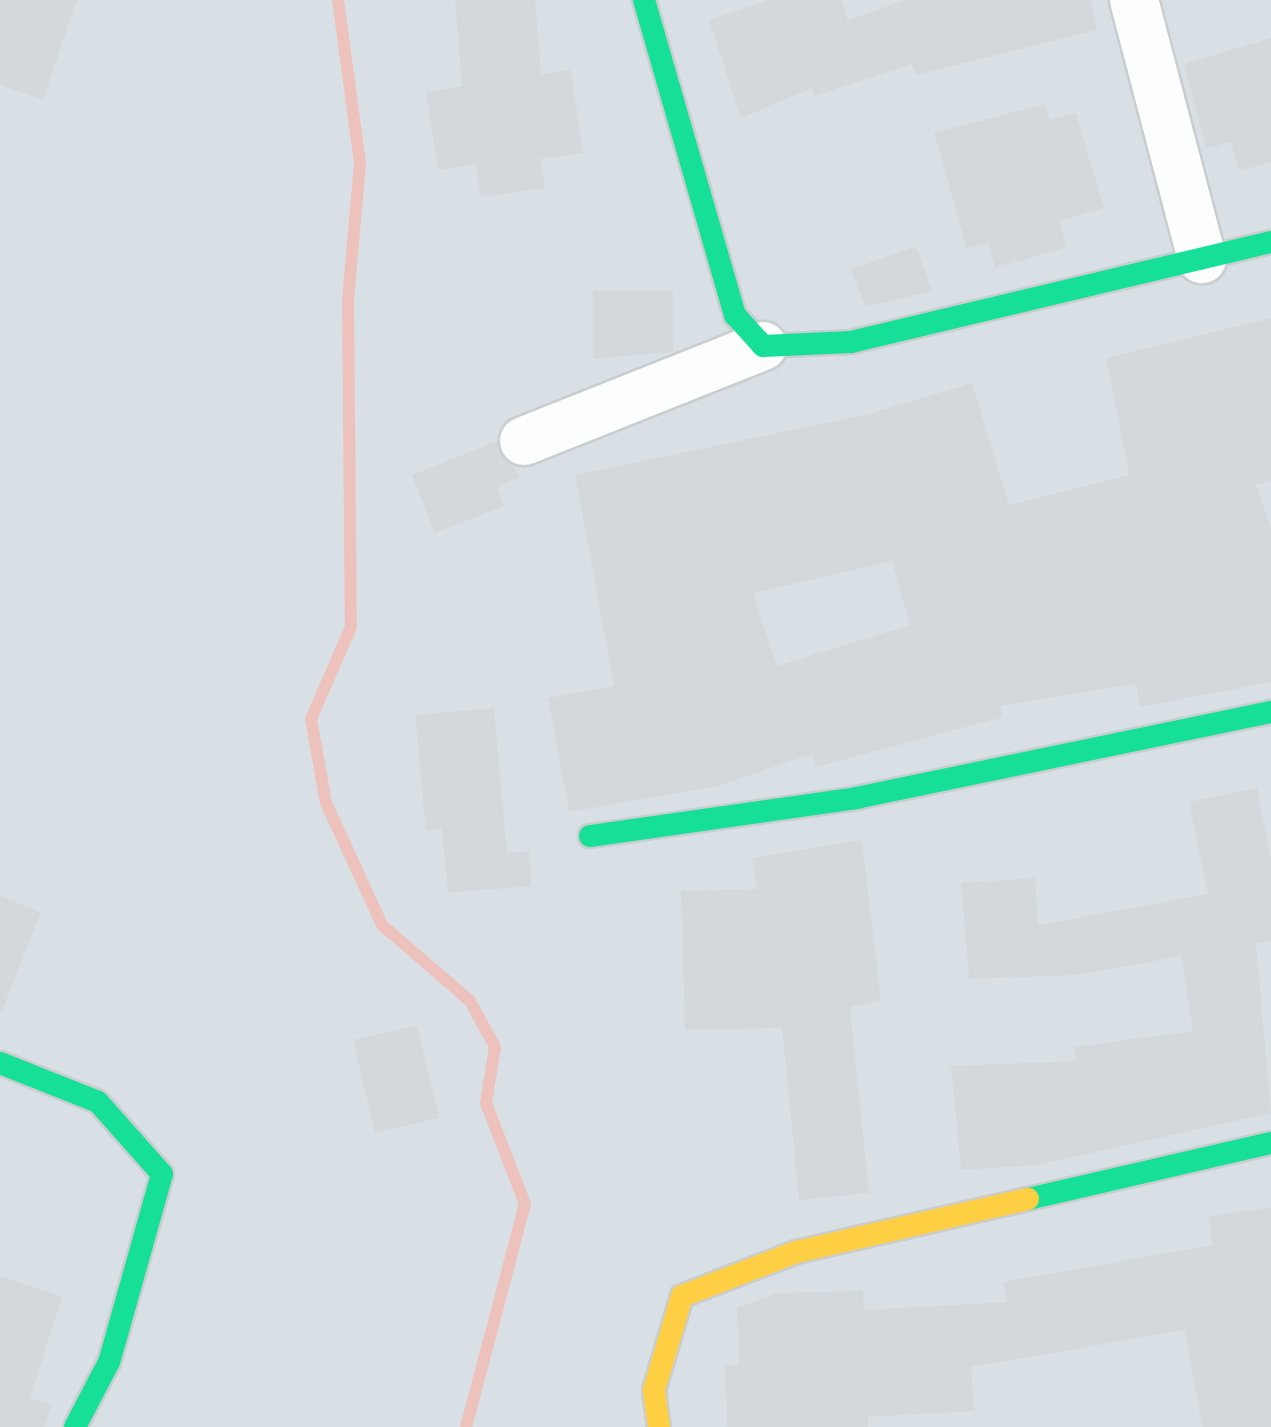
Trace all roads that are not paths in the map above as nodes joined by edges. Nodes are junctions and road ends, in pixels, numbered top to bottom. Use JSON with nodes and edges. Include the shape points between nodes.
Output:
{"nodes":[{"id":1,"x":644,"y":0,"type":"edge"},
{"id":2,"x":1134,"y":0,"type":"edge"},
{"id":3,"x":1271,"y":242,"type":"edge"},
{"id":4,"x":1202,"y":259,"type":"junction"},
{"id":5,"x":762,"y":346,"type":"junction"},
{"id":6,"x":524,"y":440,"type":"dead end"},
{"id":7,"x":1271,"y":712,"type":"edge"},
{"id":8,"x":590,"y":836,"type":"dead end"},
{"id":9,"x":0,"y":1064,"type":"edge"},
{"id":10,"x":1271,"y":1142,"type":"edge"},
{"id":11,"x":75,"y":1427,"type":"edge"},
{"id":12,"x":659,"y":1427,"type":"edge"}],
"edges":[{"from":1,"to":5,"type":"street","via":[[735,315]]},
{"from":2,"to":4,"type":"street"},
{"from":3,"to":4,"type":"street"},
{"from":4,"to":5,"type":"street","via":[[851,342]]},
{"from":5,"to":6,"type":"street"},
{"from":7,"to":8,"type":"street","via":[[856,798]]},
{"from":9,"to":11,"type":"street","via":[[98,1102],[162,1174],[109,1362]]},
{"from":10,"to":12,"type":"street","via":[[796,1252],[682,1296],[654,1390]]}]}
